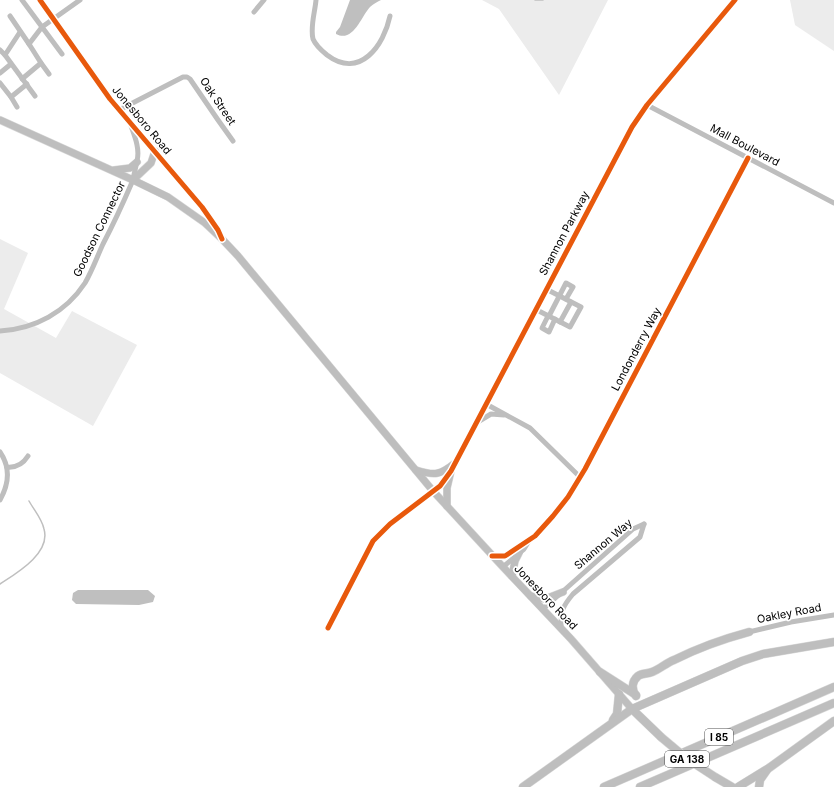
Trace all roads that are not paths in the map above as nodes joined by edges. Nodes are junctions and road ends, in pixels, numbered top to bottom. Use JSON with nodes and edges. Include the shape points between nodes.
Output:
{"nodes":[{"id":1,"x":22,"y":0,"type":"edge"},
{"id":2,"x":40,"y":0,"type":"edge"},
{"id":3,"x":80,"y":0,"type":"edge"},
{"id":4,"x":264,"y":0,"type":"edge"},
{"id":5,"x":316,"y":0,"type":"edge"},
{"id":6,"x":736,"y":0,"type":"edge"},
{"id":7,"x":254,"y":12,"type":"dead end"},
{"id":8,"x":10,"y":16,"type":"dead end"},
{"id":9,"x":390,"y":16,"type":"dead end"},
{"id":10,"x":53,"y":19,"type":"junction"},
{"id":11,"x":42,"y":27,"type":"junction"},
{"id":12,"x":20,"y":32,"type":"junction"},
{"id":13,"x":29,"y":44,"type":"junction"},
{"id":14,"x":0,"y":50,"type":"edge"},
{"id":15,"x":62,"y":54,"type":"dead end"},
{"id":16,"x":5,"y":56,"type":"junction"},
{"id":17,"x":41,"y":63,"type":"junction"},
{"id":18,"x":11,"y":64,"type":"junction"},
{"id":19,"x":0,"y":73,"type":"edge"},
{"id":20,"x":49,"y":74,"type":"dead end"},
{"id":21,"x":22,"y":79,"type":"junction"},
{"id":22,"x":0,"y":83,"type":"edge"},
{"id":23,"x":27,"y":84,"type":"junction"},
{"id":24,"x":35,"y":96,"type":"dead end"},
{"id":25,"x":11,"y":97,"type":"junction"},
{"id":26,"x":647,"y":105,"type":"junction"},
{"id":27,"x":17,"y":107,"type":"dead end"},
{"id":28,"x":119,"y":110,"type":"junction"},
{"id":29,"x":0,"y":120,"type":"edge"},
{"id":30,"x":129,"y":122,"type":"junction"},
{"id":31,"x":233,"y":141,"type":"dead end"},
{"id":32,"x":155,"y":151,"type":"junction"},
{"id":33,"x":748,"y":158,"type":"junction"},
{"id":34,"x":137,"y":162,"type":"junction"},
{"id":35,"x":112,"y":170,"type":"junction"},
{"id":36,"x":134,"y":180,"type":"junction"},
{"id":37,"x":834,"y":203,"type":"edge"},
{"id":38,"x":222,"y":239,"type":"junction"},
{"id":39,"x":546,"y":289,"type":"junction"},
{"id":40,"x":559,"y":296,"type":"junction"},
{"id":41,"x":568,"y":301,"type":"junction"},
{"id":42,"x":535,"y":309,"type":"junction"},
{"id":43,"x":548,"y":316,"type":"junction"},
{"id":44,"x":558,"y":321,"type":"junction"},
{"id":45,"x":0,"y":331,"type":"edge"},
{"id":46,"x":486,"y":404,"type":"junction"},
{"id":47,"x":512,"y":418,"type":"junction"},
{"id":48,"x":476,"y":423,"type":"junction"},
{"id":49,"x":0,"y":452,"type":"edge"},
{"id":50,"x":28,"y":456,"type":"dead end"},
{"id":51,"x":455,"y":463,"type":"junction"},
{"id":52,"x":7,"y":467,"type":"junction"},
{"id":53,"x":416,"y":470,"type":"junction"},
{"id":54,"x":451,"y":471,"type":"junction"},
{"id":55,"x":580,"y":477,"type":"junction"},
{"id":56,"x":433,"y":491,"type":"junction"},
{"id":57,"x":0,"y":500,"type":"edge"},
{"id":58,"x":446,"y":506,"type":"junction"},
{"id":59,"x":529,"y":540,"type":"junction"},
{"id":60,"x":519,"y":553,"type":"junction"},
{"id":61,"x":492,"y":556,"type":"junction"},
{"id":62,"x":503,"y":567,"type":"junction"},
{"id":63,"x":512,"y":576,"type":"junction"},
{"id":64,"x":563,"y":592,"type":"junction"},
{"id":65,"x":530,"y":596,"type":"junction"},
{"id":66,"x":543,"y":609,"type":"junction"},
{"id":67,"x":834,"y":615,"type":"edge"},
{"id":68,"x":561,"y":627,"type":"junction"},
{"id":69,"x":328,"y":628,"type":"dead end"},
{"id":70,"x":749,"y":632,"type":"joint"},
{"id":71,"x":834,"y":642,"type":"edge"},
{"id":72,"x":600,"y":672,"type":"junction"},
{"id":73,"x":834,"y":688,"type":"edge"},
{"id":74,"x":619,"y":694,"type":"junction"},
{"id":75,"x":636,"y":696,"type":"junction"},
{"id":76,"x":652,"y":700,"type":"junction"},
{"id":77,"x":834,"y":704,"type":"edge"},
{"id":78,"x":632,"y":709,"type":"junction"},
{"id":79,"x":834,"y":721,"type":"edge"},
{"id":80,"x":612,"y":723,"type":"junction"},
{"id":81,"x":768,"y":768,"type":"junction"},
{"id":82,"x":728,"y":786,"type":"edge"},
{"id":83,"x":523,"y":787,"type":"edge"},
{"id":84,"x":604,"y":787,"type":"edge"},
{"id":85,"x":640,"y":787,"type":"edge"},
{"id":86,"x":738,"y":787,"type":"edge"},
{"id":87,"x":759,"y":787,"type":"edge"}],
"edges":[{"from":1,"to":11,"type":"street"},
{"from":2,"to":10,"type":"street","name":"Jonesboro Road"},
{"from":3,"to":10,"type":"street"},
{"from":4,"to":7,"type":"street"},
{"from":5,"to":9,"type":"street","via":[[312,28],[314,40],[331,58],[341,62],[351,64],[369,57],[376,50],[388,28]]},
{"from":6,"to":26,"type":"street","name":"Shannon Parkway"},
{"from":8,"to":12,"type":"street"},
{"from":10,"to":11,"type":"street"},
{"from":10,"to":28,"type":"street","name":"Jonesboro Road"},
{"from":11,"to":13,"type":"street"},
{"from":11,"to":15,"type":"street"},
{"from":12,"to":13,"type":"street"},
{"from":12,"to":16,"type":"street"},
{"from":13,"to":17,"type":"street"},
{"from":14,"to":16,"type":"street"},
{"from":16,"to":18,"type":"street"},
{"from":17,"to":20,"type":"street"},
{"from":17,"to":21,"type":"street"},
{"from":18,"to":19,"type":"street"},
{"from":18,"to":21,"type":"street"},
{"from":21,"to":23,"type":"street"},
{"from":22,"to":25,"type":"street"},
{"from":23,"to":24,"type":"street"},
{"from":23,"to":25,"type":"street"},
{"from":25,"to":27,"type":"street"},
{"from":26,"to":33,"type":"street","name":"Mall Boulevard"},
{"from":26,"to":39,"type":"street","name":"Shannon Parkway","via":[[632,127]]},
{"from":28,"to":30,"type":"street","name":"Jonesboro Road"},
{"from":28,"to":31,"type":"street","name":"Oak Street","via":[[187,77]]},
{"from":29,"to":35,"type":"main road","number":"GA 138"},
{"from":30,"to":32,"type":"street","name":"Jonesboro Road"},
{"from":30,"to":34,"type":"street","name":"Jonesboro Road","via":[[136,138]]},
{"from":32,"to":36,"type":"main road","via":[[151,163]]},
{"from":32,"to":38,"type":"street","name":"Jonesboro Road","via":[[202,207]]},
{"from":33,"to":37,"type":"street","name":"Mall Boulevard"},
{"from":33,"to":55,"type":"street","name":"Londonderry Way"},
{"from":34,"to":35,"type":"main road","via":[[130,168]]},
{"from":34,"to":36,"type":"street","name":"Jonesboro Road"},
{"from":35,"to":36,"type":"main road","number":"GA 138"},
{"from":36,"to":38,"type":"main road","name":"Jonesboro Road","number":"GA 138","via":[[178,204]]},
{"from":36,"to":45,"type":"street","name":"Goodson Connector","via":[[85,282],[74,297],[60,310],[37,323]]},
{"from":38,"to":53,"type":"main road","name":"Jonesboro Road","number":"GA 138"},
{"from":39,"to":40,"type":"street"},
{"from":39,"to":42,"type":"street","name":"Shannon Parkway"},
{"from":40,"to":41,"type":"street"},
{"from":40,"to":41,"type":"street","via":[[566,283],[573,287]]},
{"from":40,"to":43,"type":"street"},
{"from":41,"to":44,"type":"street"},
{"from":41,"to":44,"type":"street","via":[[581,307],[570,327]]},
{"from":42,"to":43,"type":"street"},
{"from":42,"to":46,"type":"street","name":"Shannon Parkway"},
{"from":43,"to":44,"type":"street"},
{"from":43,"to":44,"type":"street","via":[[542,328],[549,332]]},
{"from":46,"to":47,"type":"street"},
{"from":46,"to":48,"type":"street","name":"Shannon Parkway"},
{"from":47,"to":48,"type":"street","via":[[502,414],[491,414]]},
{"from":47,"to":55,"type":"street","via":[[530,428]]},
{"from":48,"to":51,"type":"street","name":"Shannon Parkway"},
{"from":49,"to":52,"type":"street"},
{"from":50,"to":52,"type":"street","via":[[19,465]]},
{"from":51,"to":53,"type":"main road","via":[[439,474]]},
{"from":51,"to":54,"type":"street","name":"Shannon Parkway"},
{"from":52,"to":57,"type":"street","via":[[7,484]]},
{"from":53,"to":56,"type":"main road","name":"Jonesboro Road","number":"GA 138"},
{"from":54,"to":56,"type":"street","name":"Shannon Parkway"},
{"from":54,"to":58,"type":"main road"},
{"from":55,"to":59,"type":"street","name":"Londonderry Way","via":[[554,516]]},
{"from":56,"to":58,"type":"main road","name":"Jonesboro Road","number":"GA 138"},
{"from":56,"to":69,"type":"street","name":"Shannon Parkway","via":[[390,524],[373,542]]},
{"from":58,"to":61,"type":"main road","name":"Jonesboro Road","number":"GA 138"},
{"from":59,"to":60,"type":"street","name":"Londonderry Way"},
{"from":59,"to":61,"type":"street","name":"Londonderry Way","via":[[505,556]]},
{"from":60,"to":62,"type":"street","name":"Londonderry Way"},
{"from":60,"to":63,"type":"main road"},
{"from":61,"to":62,"type":"main road","name":"Jonesboro Road","number":"GA 138"},
{"from":62,"to":63,"type":"main road","name":"Jonesboro Road","number":"GA 138"},
{"from":63,"to":65,"type":"main road","name":"Jonesboro Road","number":"GA 138"},
{"from":64,"to":65,"type":"main road","via":[[544,599]]},
{"from":64,"to":66,"type":"street","name":"Shannon Way"},
{"from":64,"to":68,"type":"street","name":"Shannon Way","via":[[633,529],[644,524],[640,536],[573,594],[561,613]]},
{"from":65,"to":66,"type":"main road","name":"Jonesboro Road","number":"GA 138"},
{"from":66,"to":68,"type":"main road","name":"Jonesboro Road","number":"GA 138"},
{"from":67,"to":70,"type":"street","name":"Oakley Road"},
{"from":68,"to":72,"type":"main road","name":"Jonesboro Road","number":"GA 138"},
{"from":70,"to":75,"type":"highway","via":[[719,640],[652,672],[640,675],[634,680]]},
{"from":71,"to":76,"type":"highway","via":[[763,654]]},
{"from":72,"to":74,"type":"main road","name":"Jonesboro Road","number":"GA 138"},
{"from":72,"to":75,"type":"highway"},
{"from":73,"to":84,"type":"highway","number":"I 85"},
{"from":74,"to":78,"type":"main road","name":"Jonesboro Road","number":"GA 138"},
{"from":74,"to":80,"type":"highway","via":[[617,714]]},
{"from":75,"to":76,"type":"highway"},
{"from":76,"to":78,"type":"highway"},
{"from":77,"to":85,"type":"highway","number":"I 85"},
{"from":78,"to":80,"type":"highway"},
{"from":78,"to":82,"type":"highway","name":"Jonesboro Road","number":"GA 138","bridge":true,"via":[[686,758]]},
{"from":79,"to":81,"type":"highway"},
{"from":80,"to":83,"type":"highway"},
{"from":81,"to":86,"type":"highway"},
{"from":81,"to":87,"type":"highway"}]}
